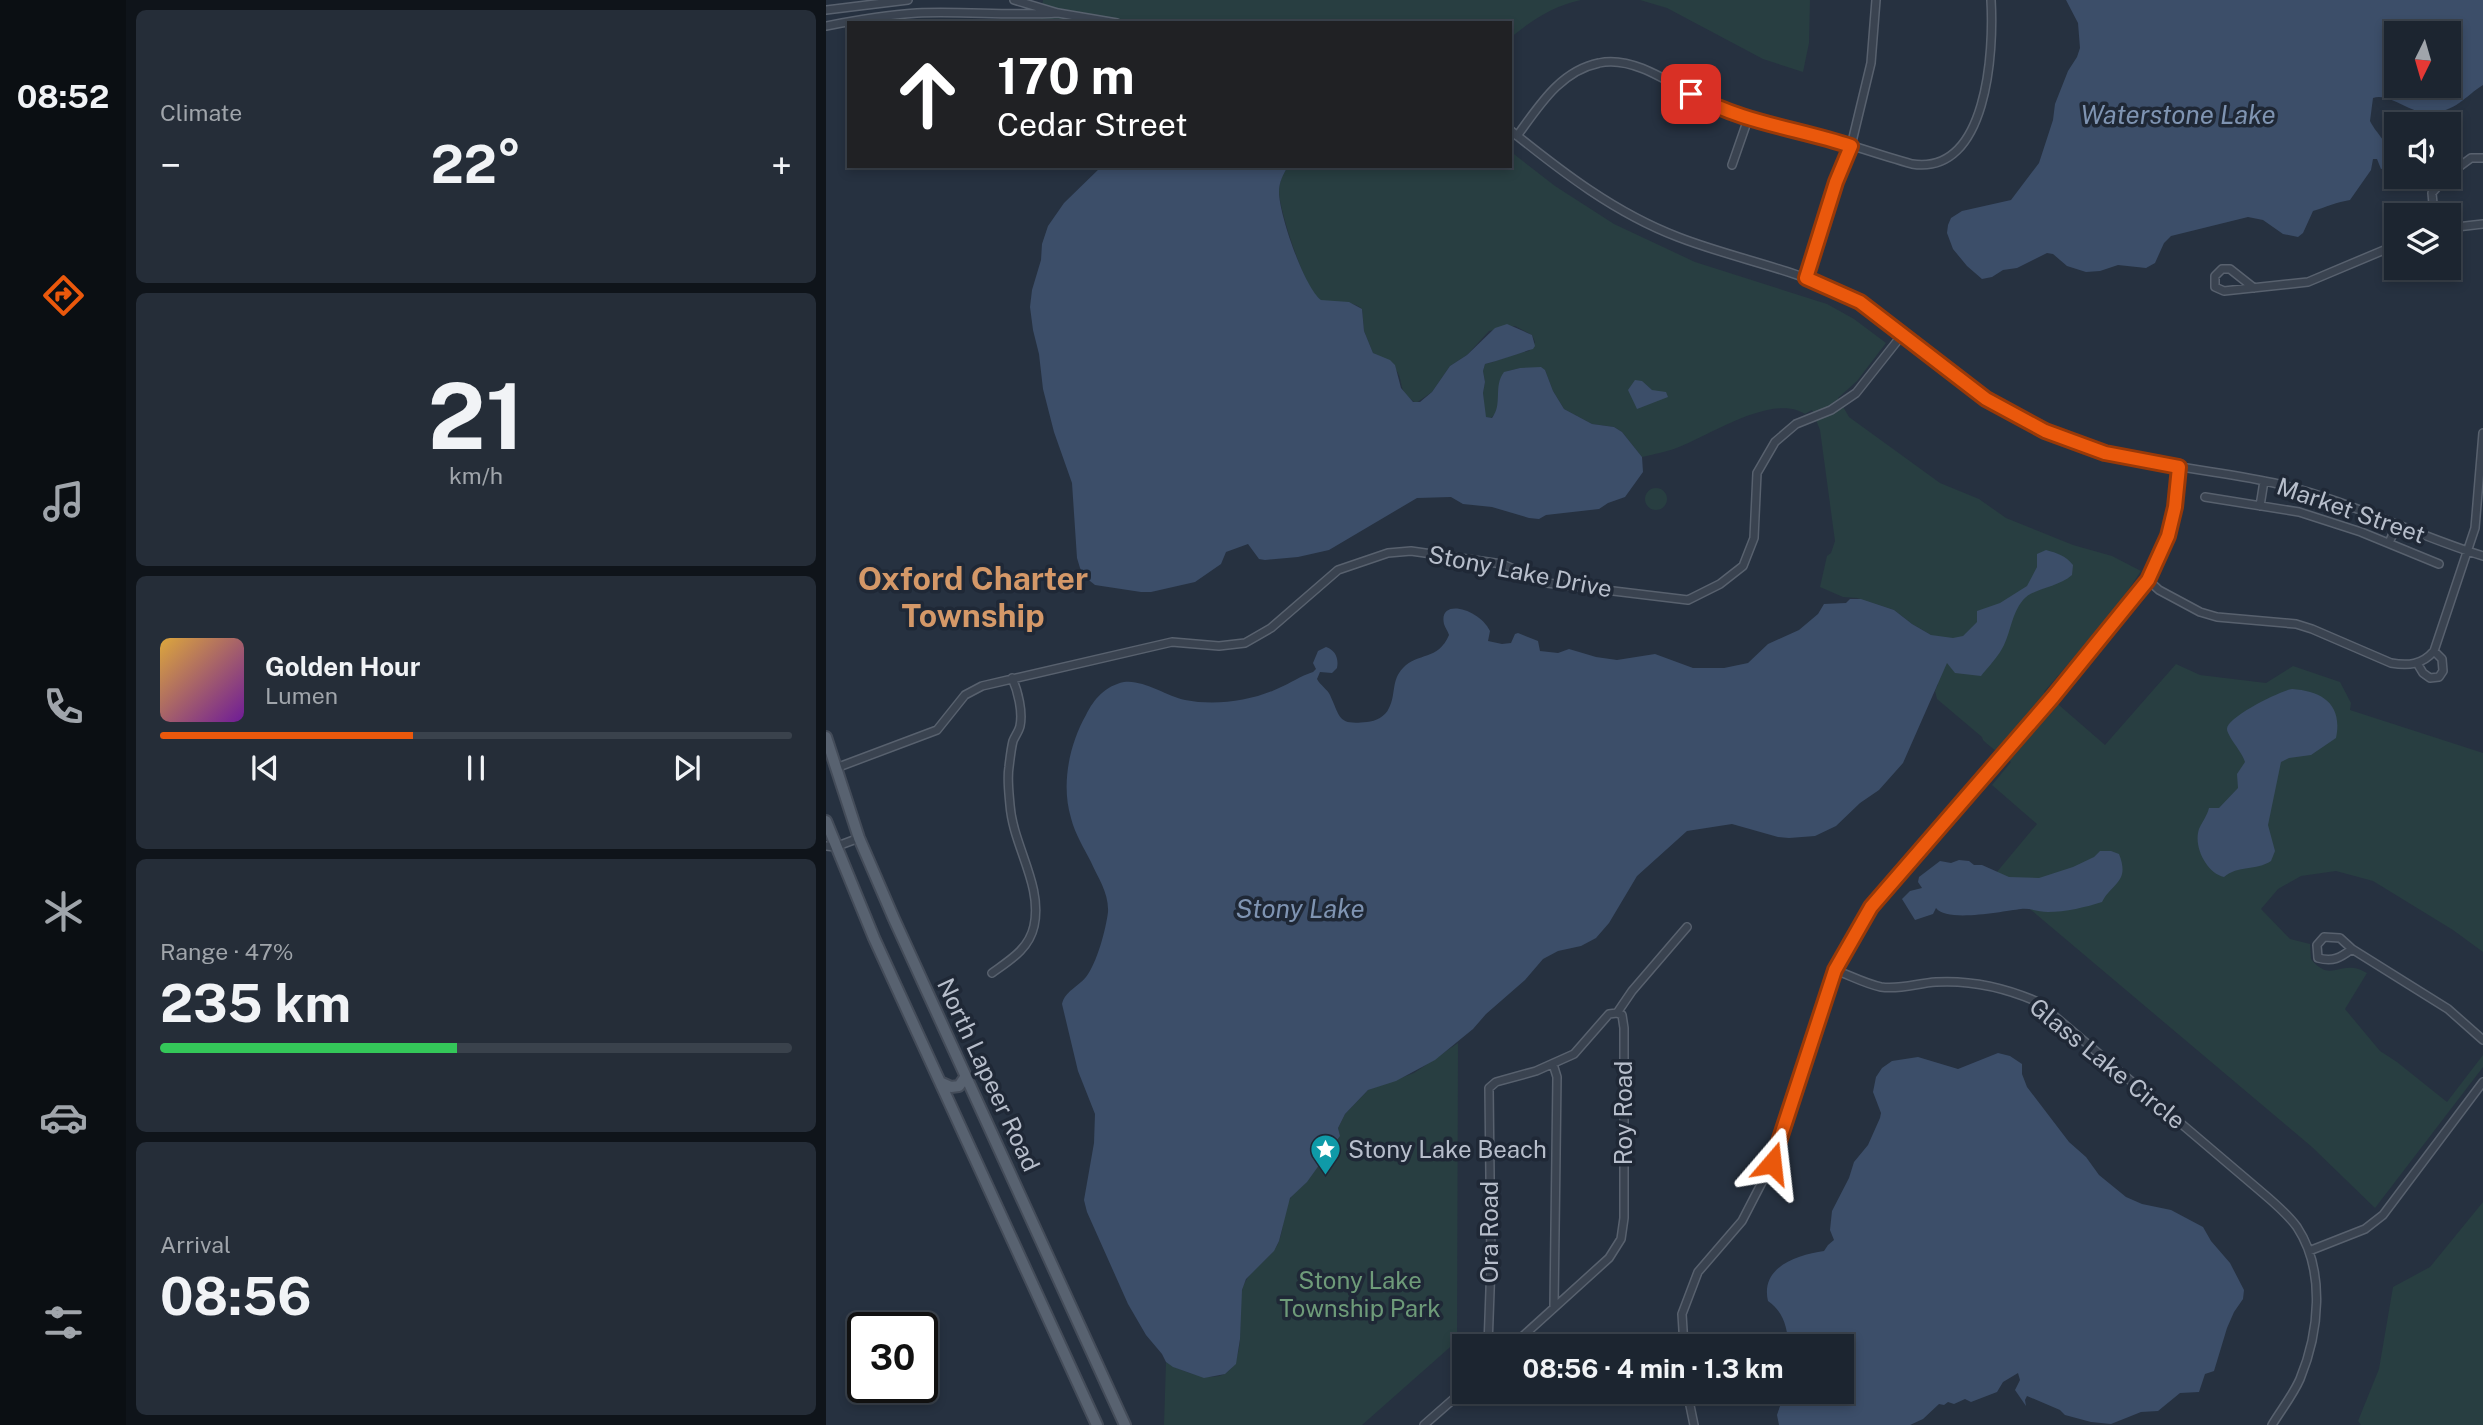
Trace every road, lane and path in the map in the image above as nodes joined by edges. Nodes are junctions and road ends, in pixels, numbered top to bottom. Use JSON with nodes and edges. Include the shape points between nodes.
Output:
{"nodes":[{"id":1,"x":908,"y":0,"type":"edge"},
{"id":2,"x":1014,"y":0,"type":"edge"},
{"id":3,"x":1876,"y":0,"type":"edge"},
{"id":4,"x":1991,"y":0,"type":"edge"},
{"id":5,"x":826,"y":10,"type":"edge"},
{"id":6,"x":1058,"y":13,"type":"junction"},
{"id":7,"x":852,"y":21,"type":"edge"},
{"id":8,"x":1105,"y":21,"type":"edge"},
{"id":9,"x":847,"y":22,"type":"edge"},
{"id":10,"x":826,"y":26,"type":"edge"},
{"id":11,"x":1748,"y":119,"type":"junction"},
{"id":12,"x":1512,"y":132,"type":"edge"},
{"id":13,"x":1517,"y":136,"type":"junction"},
{"id":14,"x":1851,"y":146,"type":"junction"},
{"id":15,"x":2483,"y":158,"type":"edge"},
{"id":16,"x":1732,"y":165,"type":"dead end"},
{"id":17,"x":2461,"y":166,"type":"edge"},
{"id":18,"x":2483,"y":223,"type":"edge"},
{"id":19,"x":2461,"y":226,"type":"edge"},
{"id":20,"x":2384,"y":251,"type":"edge"},
{"id":21,"x":1806,"y":278,"type":"junction"},
{"id":22,"x":2254,"y":288,"type":"junction"},
{"id":23,"x":1902,"y":335,"type":"junction"},
{"id":24,"x":2483,"y":433,"type":"edge"},
{"id":25,"x":2179,"y":467,"type":"junction"},
{"id":26,"x":2264,"y":481,"type":"junction"},
{"id":27,"x":2204,"y":497,"type":"dead end"},
{"id":28,"x":2260,"y":506,"type":"junction"},
{"id":29,"x":2397,"y":524,"type":"junction"},
{"id":30,"x":2389,"y":543,"type":"junction"},
{"id":31,"x":2466,"y":551,"type":"junction"},
{"id":32,"x":2483,"y":556,"type":"edge"},
{"id":33,"x":2439,"y":564,"type":"dead end"},
{"id":34,"x":2148,"y":580,"type":"junction"},
{"id":35,"x":2434,"y":651,"type":"junction"},
{"id":36,"x":2417,"y":663,"type":"junction"},
{"id":37,"x":1012,"y":678,"type":"junction"},
{"id":38,"x":826,"y":737,"type":"edge"},
{"id":39,"x":836,"y":768,"type":"junction"},
{"id":40,"x":826,"y":821,"type":"edge"},
{"id":41,"x":859,"y":838,"type":"junction"},
{"id":42,"x":831,"y":846,"type":"edge"},
{"id":43,"x":1687,"y":928,"type":"dead end"},
{"id":44,"x":2352,"y":949,"type":"junction"},
{"id":45,"x":1835,"y":970,"type":"junction"},
{"id":46,"x":992,"y":973,"type":"dead end"},
{"id":47,"x":1617,"y":1013,"type":"junction"},
{"id":48,"x":2483,"y":1040,"type":"edge"},
{"id":49,"x":1553,"y":1064,"type":"junction"},
{"id":50,"x":966,"y":1076,"type":"junction"},
{"id":51,"x":2483,"y":1082,"type":"edge"},
{"id":52,"x":942,"y":1083,"type":"junction"},
{"id":53,"x":2309,"y":1251,"type":"junction"},
{"id":54,"x":1554,"y":1307,"type":"junction"},
{"id":55,"x":1488,"y":1334,"type":"edge"},
{"id":56,"x":1525,"y":1334,"type":"edge"},
{"id":57,"x":1683,"y":1334,"type":"edge"},
{"id":58,"x":1452,"y":1400,"type":"edge"},
{"id":59,"x":1689,"y":1404,"type":"edge"},
{"id":60,"x":1097,"y":1425,"type":"edge"},
{"id":61,"x":1125,"y":1425,"type":"edge"},
{"id":62,"x":1424,"y":1425,"type":"edge"},
{"id":63,"x":1694,"y":1425,"type":"edge"},
{"id":64,"x":2272,"y":1425,"type":"edge"}],
"edges":[{"from":1,"to":5,"type":"street"},
{"from":2,"to":6,"type":"street"},
{"from":3,"to":14,"type":"street","via":[[1871,63]]},
{"from":4,"to":14,"type":"street","via":[[1992,51],[1986,85],[1972,129],[1956,149],[1940,162],[1918,165]]},
{"from":6,"to":7,"type":"street","via":[[918,13]]},
{"from":6,"to":8,"type":"street"},
{"from":9,"to":10,"type":"street"},
{"from":11,"to":13,"type":"street","via":[[1644,69],[1602,62],[1567,76]]},
{"from":11,"to":14,"type":"street"},
{"from":11,"to":16,"type":"street"},
{"from":12,"to":13,"type":"street","name":"Market Street"},
{"from":13,"to":21,"type":"street","name":"Market Street","via":[[1586,189],[1638,218],[1688,241]]},
{"from":14,"to":21,"type":"street"},
{"from":15,"to":17,"type":"street","via":[[2471,158]]},
{"from":18,"to":19,"type":"street"},
{"from":20,"to":22,"type":"street","via":[[2308,282]]},
{"from":21,"to":23,"type":"street","name":"Market Street","via":[[1860,302]]},
{"from":22,"to":22,"type":"street","via":[[2220,291],[2215,276],[2230,268]]},
{"from":23,"to":25,"type":"street","name":"Market Street","via":[[1986,399],[2045,431],[2105,453]]},
{"from":23,"to":37,"type":"street","name":"Stony Lake Drive","via":[[1856,393],[1796,425],[1775,442],[1757,473],[1754,538],[1743,566],[1688,600],[1547,583],[1502,564],[1411,551],[1388,553],[1338,570],[1271,628],[1245,643],[1171,642]]},
{"from":24,"to":31,"type":"street","via":[[2475,528]]},
{"from":25,"to":26,"type":"street","name":"Market Street"},
{"from":25,"to":34,"type":"street","via":[[2168,536]]},
{"from":26,"to":28,"type":"street"},
{"from":26,"to":29,"type":"street","name":"Market Street","via":[[2315,493]]},
{"from":27,"to":28,"type":"street"},
{"from":28,"to":30,"type":"street","via":[[2299,512]]},
{"from":29,"to":30,"type":"street"},
{"from":29,"to":31,"type":"street","name":"Market Street"},
{"from":30,"to":33,"type":"street"},
{"from":31,"to":32,"type":"street","name":"Market Street"},
{"from":31,"to":35,"type":"street"},
{"from":34,"to":36,"type":"street","via":[[2181,603],[2217,617],[2296,624],[2391,663]]},
{"from":34,"to":45,"type":"street","via":[[1871,907]]},
{"from":35,"to":36,"type":"street"},
{"from":35,"to":36,"type":"street","via":[[2442,659],[2439,677],[2430,678]]},
{"from":37,"to":39,"type":"street","name":"Stony Lake Drive","via":[[965,695],[937,730]]},
{"from":37,"to":46,"type":"street","via":[[1020,726],[1008,771],[1010,808],[1036,903],[1028,943]]},
{"from":38,"to":39,"type":"main road","name":"North Lapeer Road"},
{"from":39,"to":41,"type":"main road","name":"North Lapeer Road"},
{"from":40,"to":42,"type":"main road","name":"North Lapeer Road"},
{"from":41,"to":42,"type":"street"},
{"from":41,"to":50,"type":"main road","name":"North Lapeer Road"},
{"from":42,"to":52,"type":"main road","name":"North Lapeer Road"},
{"from":43,"to":47,"type":"street","name":"Ora Road"},
{"from":44,"to":44,"type":"street","via":[[2340,938],[2324,937],[2317,945],[2318,958],[2329,961]]},
{"from":44,"to":48,"type":"street","via":[[2448,1010]]},
{"from":45,"to":53,"type":"street","name":"Glass Lake Circle","via":[[1881,987],[1970,982],[2038,1002],[2284,1212]]},
{"from":45,"to":57,"type":"street","via":[[1772,1163],[1742,1222],[1698,1272],[1682,1314]]},
{"from":47,"to":49,"type":"street","name":"Ora Road","via":[[1609,1014],[1574,1054]]},
{"from":47,"to":54,"type":"street","name":"Roy Road","via":[[1622,1015],[1624,1028],[1621,1239],[1609,1258]]},
{"from":49,"to":54,"type":"street","via":[[1557,1077]]},
{"from":49,"to":55,"type":"street","name":"Ora Road","via":[[1489,1088]]},
{"from":50,"to":52,"type":"main road","via":[[959,1086]]},
{"from":50,"to":61,"type":"main road","name":"North Lapeer Road"},
{"from":51,"to":53,"type":"street","via":[[2382,1214],[2365,1229]]},
{"from":52,"to":60,"type":"main road","name":"North Lapeer Road"},
{"from":53,"to":64,"type":"street","name":"Glass Lake Circle","via":[[2317,1312],[2309,1352],[2299,1382]]},
{"from":54,"to":56,"type":"street","name":"Roy Road"},
{"from":58,"to":62,"type":"street"},
{"from":59,"to":63,"type":"street"}]}
